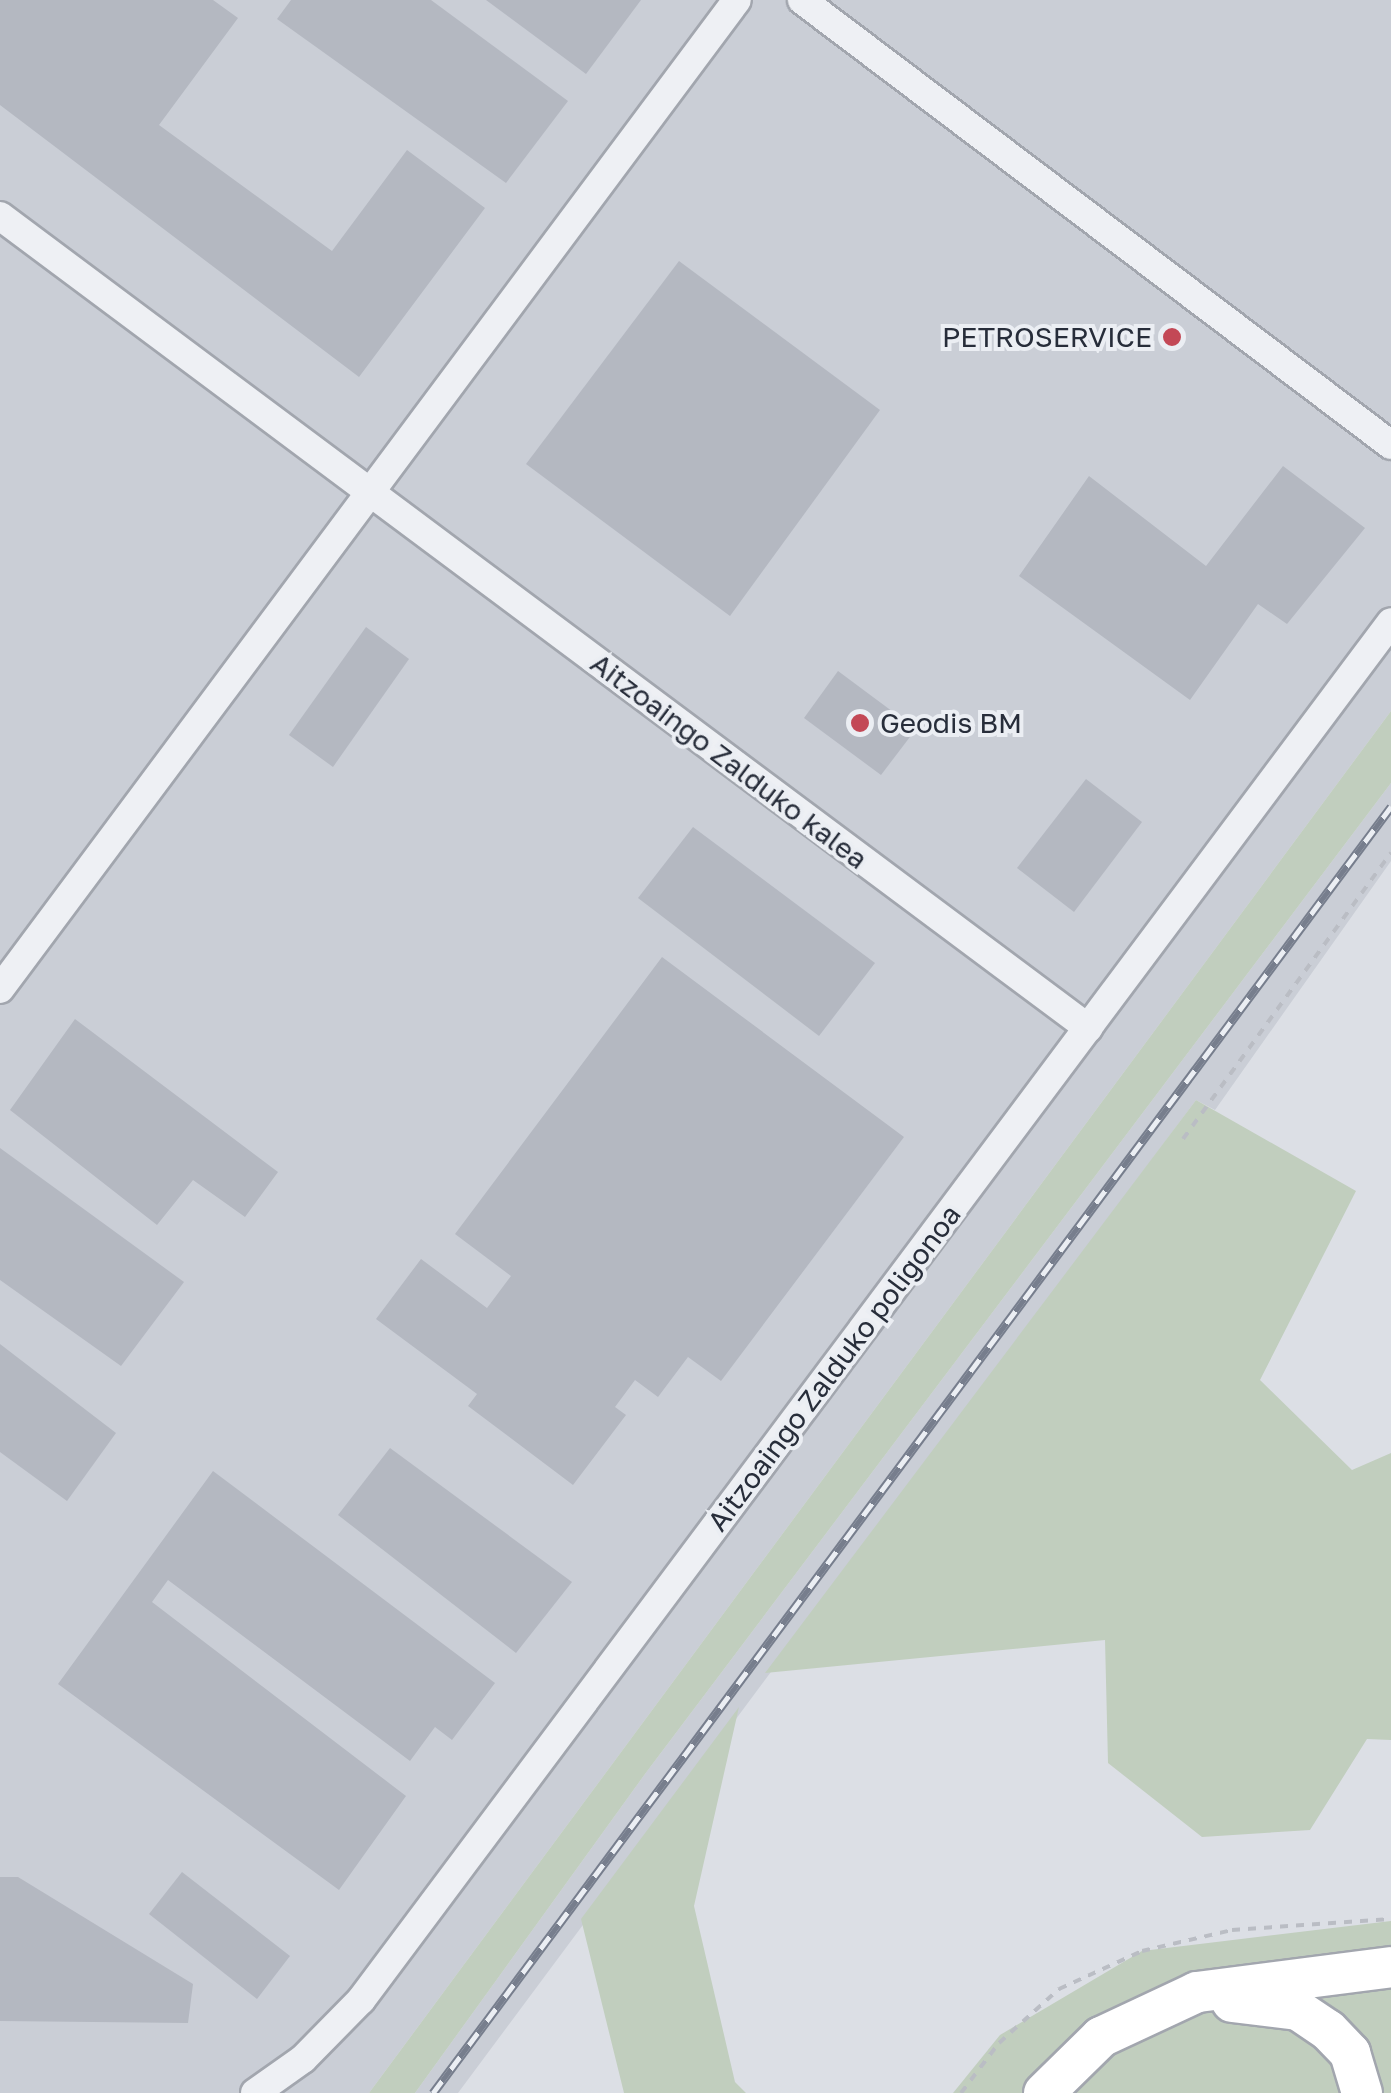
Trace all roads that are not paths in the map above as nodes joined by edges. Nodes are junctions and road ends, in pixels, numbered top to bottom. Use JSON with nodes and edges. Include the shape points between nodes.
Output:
{"nodes":[{"id":1,"x":738,"y":0,"type":"edge"},
{"id":2,"x":802,"y":0,"type":"edge"},
{"id":3,"x":0,"y":216,"type":"edge"},
{"id":4,"x":1391,"y":445,"type":"edge"},
{"id":5,"x":370,"y":494,"type":"junction"},
{"id":6,"x":1391,"y":622,"type":"edge"},
{"id":7,"x":0,"y":989,"type":"edge"},
{"id":8,"x":1088,"y":1028,"type":"junction"},
{"id":9,"x":1391,"y":1967,"type":"edge"},
{"id":10,"x":255,"y":2093,"type":"edge"},
{"id":11,"x":1044,"y":2093,"type":"edge"},
{"id":12,"x":1070,"y":2093,"type":"edge"},
{"id":13,"x":1362,"y":2093,"type":"edge"}],
"edges":[{"from":1,"to":5,"type":"street"},
{"from":2,"to":4,"type":"street"},
{"from":3,"to":5,"type":"street","name":"Aitzoaingo Zalduko kalea"},
{"from":5,"to":7,"type":"street"},
{"from":5,"to":8,"type":"street","name":"Aitzoaingo Zalduko kalea"},
{"from":6,"to":8,"type":"street","name":"Aitzoaingo Zalduko poligonoa"},
{"from":8,"to":10,"type":"street","name":"Aitzoaingo Zalduko poligonoa","via":[[361,2000],[303,2059]]},
{"from":9,"to":11,"type":"highway","via":[[1197,1992],[1101,2037]]},
{"from":12,"to":13,"type":"highway","via":[[1097,2064],[1141,2036],[1191,2013],[1248,2002],[1298,2010],[1328,2030],[1350,2053]]}]}
